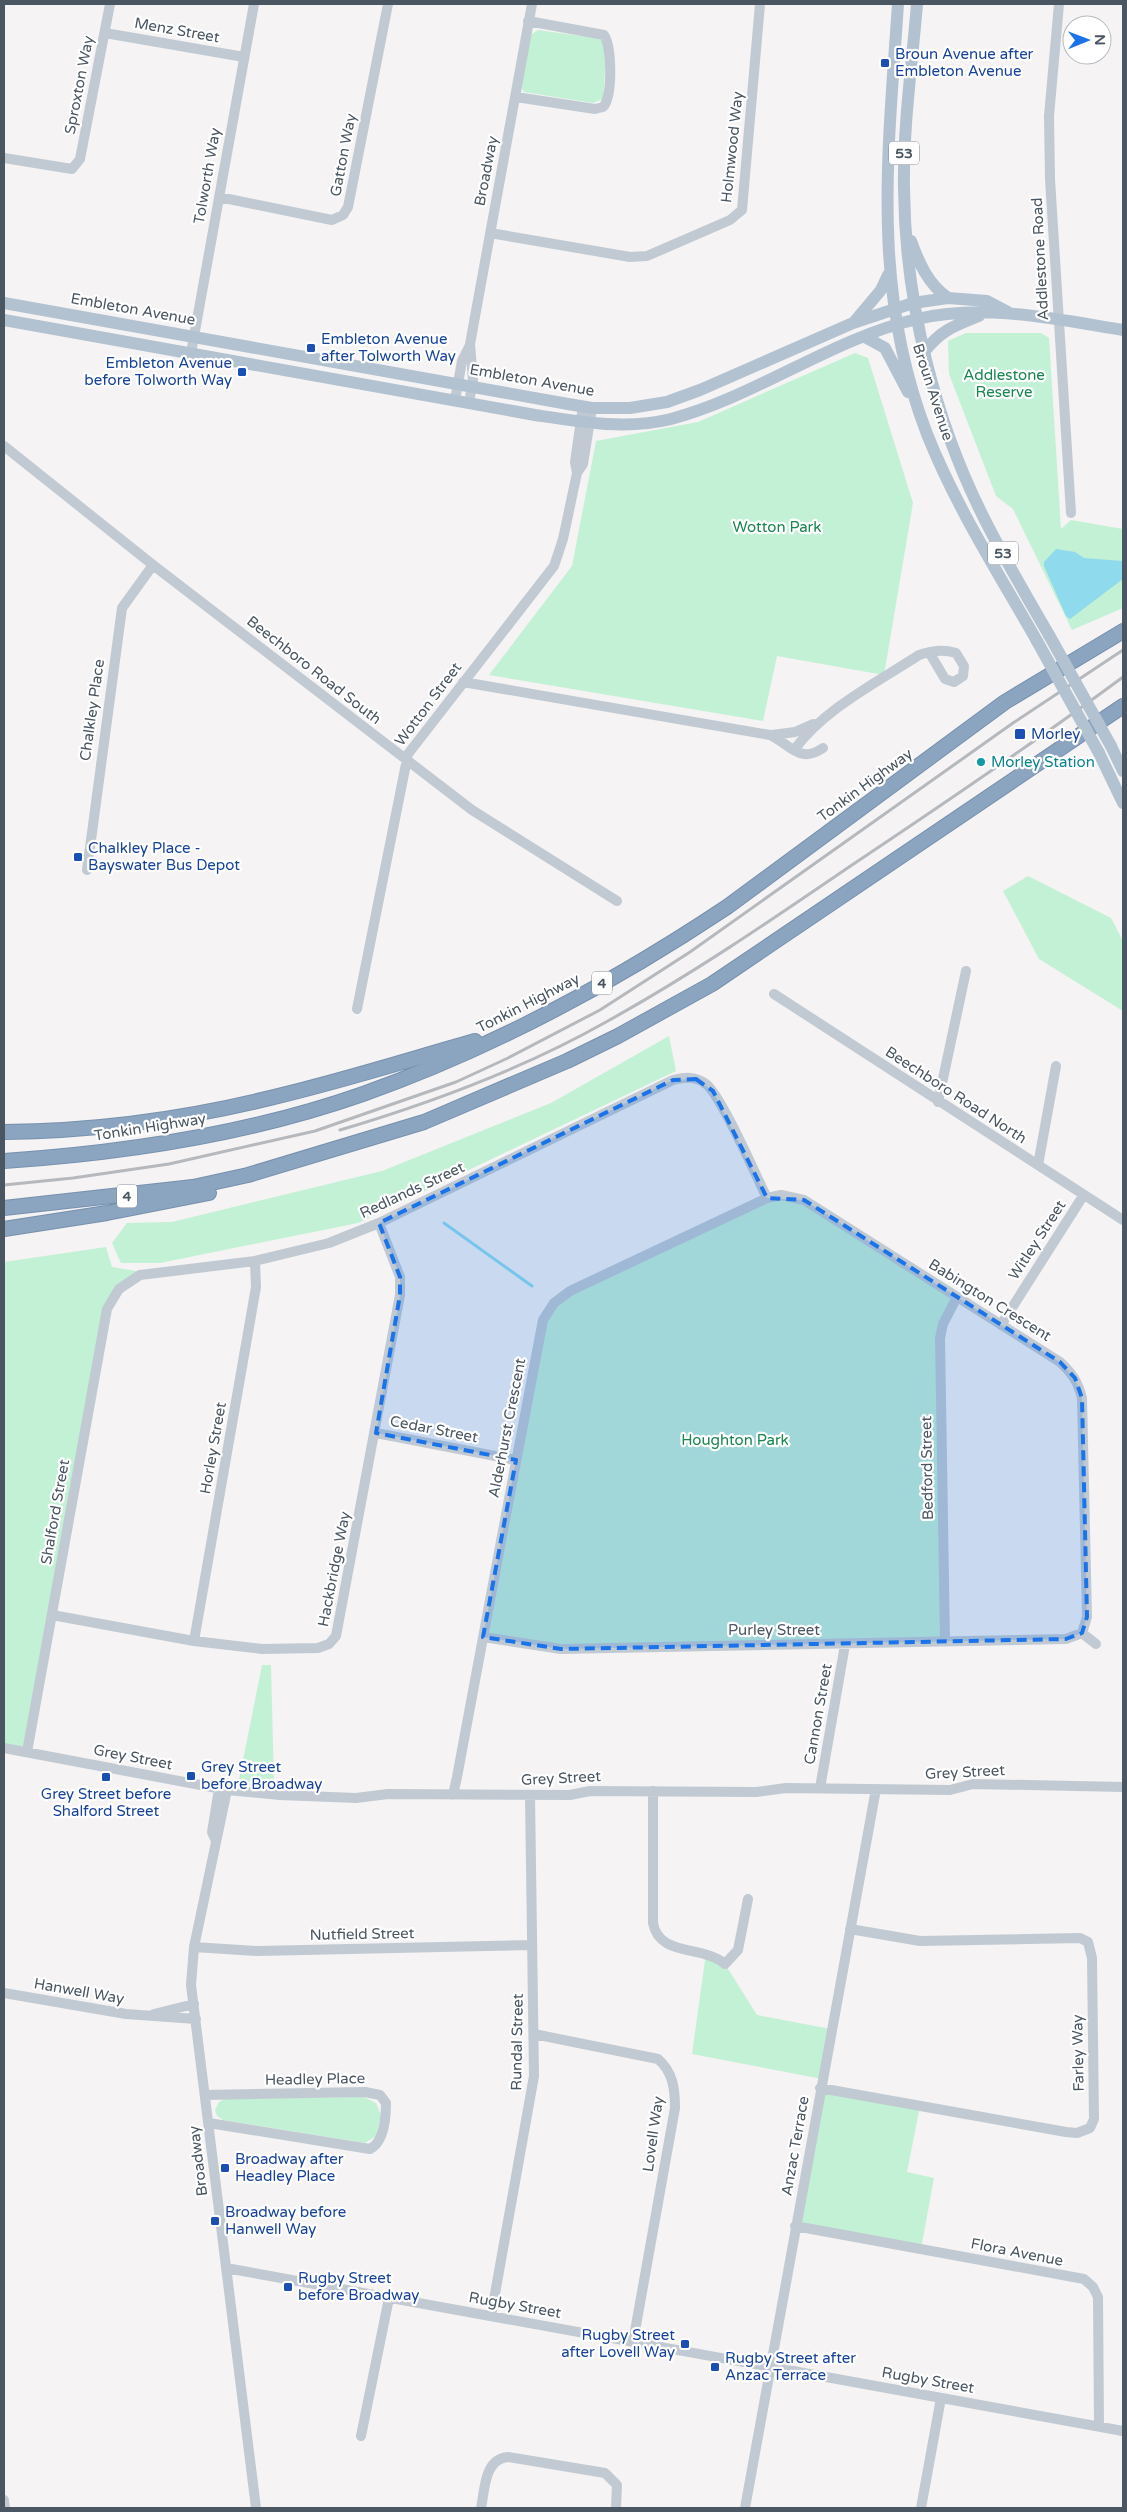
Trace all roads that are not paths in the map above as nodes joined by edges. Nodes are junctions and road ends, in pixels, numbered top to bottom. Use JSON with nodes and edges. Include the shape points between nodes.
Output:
{"nodes":[{"id":1,"x":110,"y":4,"type":"edge"},
{"id":2,"x":254,"y":4,"type":"edge"},
{"id":3,"x":388,"y":4,"type":"edge"},
{"id":4,"x":532,"y":4,"type":"edge"},
{"id":5,"x":760,"y":4,"type":"edge"},
{"id":6,"x":898,"y":4,"type":"edge"},
{"id":7,"x":917,"y":4,"type":"edge"},
{"id":8,"x":1059,"y":4,"type":"edge"},
{"id":9,"x":528,"y":21,"type":"junction"},
{"id":10,"x":105,"y":33,"type":"junction"},
{"id":11,"x":244,"y":57,"type":"junction"},
{"id":12,"x":516,"y":97,"type":"junction"},
{"id":13,"x":4,"y":158,"type":"edge"},
{"id":14,"x":219,"y":197,"type":"junction"},
{"id":15,"x":905,"y":224,"type":"junction"},
{"id":16,"x":490,"y":233,"type":"junction"},
{"id":17,"x":889,"y":274,"type":"junction"},
{"id":18,"x":948,"y":298,"type":"junction"},
{"id":19,"x":6,"y":303,"type":"edge"},
{"id":20,"x":913,"y":303,"type":"junction"},
{"id":21,"x":893,"y":309,"type":"junction"},
{"id":22,"x":1008,"y":312,"type":"junction"},
{"id":23,"x":988,"y":313,"type":"junction"},
{"id":24,"x":916,"y":319,"type":"junction"},
{"id":25,"x":1058,"y":319,"type":"junction"},
{"id":26,"x":4,"y":320,"type":"edge"},
{"id":27,"x":853,"y":323,"type":"junction"},
{"id":28,"x":40,"y":326,"type":"junction"},
{"id":29,"x":896,"y":326,"type":"junction"},
{"id":30,"x":1123,"y":330,"type":"edge"},
{"id":31,"x":194,"y":336,"type":"junction"},
{"id":32,"x":865,"y":337,"type":"junction"},
{"id":33,"x":470,"y":344,"type":"junction"},
{"id":34,"x":924,"y":352,"type":"junction"},
{"id":35,"x":191,"y":353,"type":"junction"},
{"id":36,"x":356,"y":365,"type":"junction"},
{"id":37,"x":716,"y":383,"type":"junction"},
{"id":38,"x":458,"y":384,"type":"junction"},
{"id":39,"x":472,"y":386,"type":"junction"},
{"id":40,"x":390,"y":389,"type":"junction"},
{"id":41,"x":455,"y":400,"type":"junction"},
{"id":42,"x":723,"y":400,"type":"junction"},
{"id":43,"x":469,"y":403,"type":"junction"},
{"id":44,"x":588,"y":407,"type":"junction"},
{"id":45,"x":606,"y":408,"type":"junction"},
{"id":46,"x":920,"y":414,"type":"junction"},
{"id":47,"x":586,"y":423,"type":"junction"},
{"id":48,"x":638,"y":424,"type":"junction"},
{"id":49,"x":4,"y":446,"type":"edge"},
{"id":50,"x":1071,"y":514,"type":"dead end"},
{"id":51,"x":153,"y":565,"type":"junction"},
{"id":52,"x":1123,"y":630,"type":"edge"},
{"id":53,"x":930,"y":652,"type":"dead end"},
{"id":54,"x":463,"y":682,"type":"junction"},
{"id":55,"x":1123,"y":706,"type":"edge"},
{"id":56,"x":827,"y":716,"type":"junction"},
{"id":57,"x":770,"y":735,"type":"junction"},
{"id":58,"x":823,"y":748,"type":"dead end"},
{"id":59,"x":794,"y":750,"type":"junction"},
{"id":60,"x":1105,"y":750,"type":"junction"},
{"id":61,"x":406,"y":760,"type":"junction"},
{"id":62,"x":1123,"y":771,"type":"edge"},
{"id":63,"x":1123,"y":804,"type":"edge"},
{"id":64,"x":86,"y":870,"type":"dead end"},
{"id":65,"x":617,"y":900,"type":"dead end"},
{"id":66,"x":966,"y":971,"type":"dead end"},
{"id":67,"x":774,"y":994,"type":"dead end"},
{"id":68,"x":357,"y":1009,"type":"dead end"},
{"id":69,"x":504,"y":1033,"type":"junction"},
{"id":70,"x":1056,"y":1066,"type":"dead end"},
{"id":71,"x":938,"y":1102,"type":"junction"},
{"id":72,"x":4,"y":1132,"type":"edge"},
{"id":73,"x":4,"y":1161,"type":"edge"},
{"id":74,"x":1038,"y":1165,"type":"junction"},
{"id":75,"x":248,"y":1174,"type":"junction"},
{"id":76,"x":1083,"y":1196,"type":"junction"},
{"id":77,"x":767,"y":1198,"type":"junction"},
{"id":78,"x":4,"y":1208,"type":"edge"},
{"id":79,"x":1123,"y":1220,"type":"edge"},
{"id":80,"x":379,"y":1223,"type":"junction"},
{"id":81,"x":4,"y":1229,"type":"edge"},
{"id":82,"x":255,"y":1261,"type":"junction"},
{"id":83,"x":124,"y":1283,"type":"joint"},
{"id":84,"x":957,"y":1297,"type":"junction"},
{"id":85,"x":1001,"y":1325,"type":"junction"},
{"id":86,"x":376,"y":1433,"type":"junction"},
{"id":87,"x":516,"y":1460,"type":"junction"},
{"id":88,"x":52,"y":1615,"type":"junction"},
{"id":89,"x":1082,"y":1633,"type":"junction"},
{"id":90,"x":483,"y":1637,"type":"junction"},
{"id":91,"x":194,"y":1641,"type":"junction"},
{"id":92,"x":945,"y":1641,"type":"junction"},
{"id":93,"x":1096,"y":1644,"type":"dead end"},
{"id":94,"x":845,"y":1645,"type":"junction"},
{"id":95,"x":4,"y":1748,"type":"edge"},
{"id":96,"x":27,"y":1752,"type":"junction"},
{"id":97,"x":1123,"y":1787,"type":"edge"},
{"id":98,"x":820,"y":1788,"type":"junction"},
{"id":99,"x":223,"y":1789,"type":"junction"},
{"id":100,"x":876,"y":1789,"type":"junction"},
{"id":101,"x":653,"y":1791,"type":"junction"},
{"id":102,"x":453,"y":1794,"type":"junction"},
{"id":103,"x":530,"y":1795,"type":"junction"},
{"id":104,"x":748,"y":1899,"type":"dead end"},
{"id":105,"x":850,"y":1928,"type":"junction"},
{"id":106,"x":532,"y":1945,"type":"junction"},
{"id":107,"x":194,"y":1947,"type":"junction"},
{"id":108,"x":4,"y":1993,"type":"edge"},
{"id":109,"x":194,"y":2004,"type":"junction"},
{"id":110,"x":150,"y":2015,"type":"junction"},
{"id":111,"x":196,"y":2019,"type":"junction"},
{"id":112,"x":534,"y":2034,"type":"junction"},
{"id":113,"x":820,"y":2088,"type":"junction"},
{"id":114,"x":205,"y":2095,"type":"junction"},
{"id":115,"x":208,"y":2123,"type":"junction"},
{"id":116,"x":795,"y":2226,"type":"junction"},
{"id":117,"x":226,"y":2268,"type":"junction"},
{"id":118,"x":388,"y":2298,"type":"junction"},
{"id":119,"x":491,"y":2316,"type":"junction"},
{"id":120,"x":632,"y":2342,"type":"junction"},
{"id":121,"x":770,"y":2367,"type":"junction"},
{"id":122,"x":941,"y":2398,"type":"junction"},
{"id":123,"x":1099,"y":2426,"type":"junction"},
{"id":124,"x":1123,"y":2431,"type":"edge"},
{"id":125,"x":361,"y":2436,"type":"dead end"},
{"id":126,"x":4,"y":2500,"type":"edge"},
{"id":127,"x":5,"y":2508,"type":"edge"},
{"id":128,"x":256,"y":2508,"type":"edge"},
{"id":129,"x":481,"y":2508,"type":"edge"},
{"id":130,"x":616,"y":2508,"type":"edge"},
{"id":131,"x":745,"y":2508,"type":"edge"},
{"id":132,"x":921,"y":2508,"type":"edge"}],
"edges":[{"from":1,"to":10,"type":"street","name":"Sproxton Way"},
{"from":2,"to":11,"type":"street","name":"Tolworth Way"},
{"from":3,"to":14,"type":"street","name":"Gatton Way","via":[[348,207],[343,216],[332,220]]},
{"from":4,"to":9,"type":"street","name":"Broadway"},
{"from":5,"to":16,"type":"street","name":"Holmwood Way","via":[[742,210],[730,220],[647,256],[630,257]]},
{"from":6,"to":17,"type":"main road","name":"Broun Avenue","number":"53","via":[[886,186]]},
{"from":7,"to":15,"type":"main road","name":"Broun Avenue","number":"53","via":[[904,144]]},
{"from":8,"to":25,"type":"street","name":"Addlestone Road","via":[[1049,116]]},
{"from":9,"to":12,"type":"street","name":"Broadway"},
{"from":9,"to":12,"type":"street","via":[[604,35],[610,54],[608,100],[603,107],[595,109]]},
{"from":10,"to":11,"type":"street","name":"Menz Street"},
{"from":10,"to":13,"type":"street","name":"Sproxton Way","via":[[80,158],[72,169]]},
{"from":11,"to":14,"type":"street","name":"Tolworth Way"},
{"from":12,"to":16,"type":"street","name":"Broadway"},
{"from":14,"to":31,"type":"street","name":"Tolworth Way"},
{"from":15,"to":18,"type":"main road","via":[[924,273]]},
{"from":15,"to":20,"type":"main road","name":"Broun Avenue","number":"53"},
{"from":16,"to":33,"type":"street","name":"Broadway"},
{"from":17,"to":21,"type":"main road","name":"Broun Avenue","number":"53"},
{"from":17,"to":27,"type":"main road","via":[[881,290]]},
{"from":18,"to":20,"type":"main road","name":"Embleton Avenue"},
{"from":18,"to":22,"type":"main road","name":"Embleton Avenue","via":[[987,301]]},
{"from":19,"to":28,"type":"main road","via":[[37,318]]},
{"from":19,"to":31,"type":"main road","name":"Embleton Avenue"},
{"from":20,"to":21,"type":"main road","name":"Embleton Avenue"},
{"from":20,"to":24,"type":"main road","name":"Broun Avenue","number":"53"},
{"from":21,"to":27,"type":"main road","name":"Embleton Avenue"},
{"from":21,"to":29,"type":"main road","name":"Broun Avenue","number":"53"},
{"from":22,"to":23,"type":"main road","name":"Embleton Avenue"},
{"from":22,"to":25,"type":"main road","name":"Embleton Avenue"},
{"from":23,"to":24,"type":"main road","name":"Embleton Avenue","via":[[952,313]]},
{"from":23,"to":34,"type":"main road","via":[[948,328]]},
{"from":24,"to":29,"type":"main road","name":"Embleton Avenue"},
{"from":24,"to":34,"type":"main road","name":"Broun Avenue","number":"53"},
{"from":25,"to":30,"type":"main road","name":"Embleton Avenue"},
{"from":25,"to":50,"type":"street","name":"Addlestone Road"},
{"from":26,"to":28,"type":"main road","name":"Embleton Avenue"},
{"from":27,"to":37,"type":"main road","name":"Embleton Avenue"},
{"from":28,"to":35,"type":"main road","name":"Embleton Avenue"},
{"from":29,"to":32,"type":"main road","name":"Embleton Avenue"},
{"from":29,"to":46,"type":"main road","name":"Broun Avenue","number":"53"},
{"from":31,"to":35,"type":"street","name":"Tolworth Way"},
{"from":31,"to":36,"type":"main road","name":"Embleton Avenue"},
{"from":32,"to":42,"type":"main road","name":"Embleton Avenue"},
{"from":32,"to":46,"type":"main road","via":[[885,348]]},
{"from":33,"to":38,"type":"street","name":"Broadway","via":[[462,361]]},
{"from":33,"to":39,"type":"street","name":"Broadway"},
{"from":34,"to":60,"type":"main road","name":"Broun Avenue","number":"53","bridge":true,"via":[[956,450],[987,525],[1049,635]]},
{"from":35,"to":40,"type":"main road","name":"Embleton Avenue"},
{"from":36,"to":38,"type":"main road","name":"Embleton Avenue"},
{"from":36,"to":40,"type":"main road","via":[[383,379]]},
{"from":37,"to":42,"type":"main road"},
{"from":37,"to":45,"type":"main road","name":"Embleton Avenue","via":[[666,402]]},
{"from":38,"to":39,"type":"main road","name":"Embleton Avenue"},
{"from":38,"to":41,"type":"street","name":"Broadway"},
{"from":39,"to":43,"type":"street","name":"Broadway"},
{"from":39,"to":44,"type":"main road","name":"Embleton Avenue"},
{"from":40,"to":41,"type":"main road","name":"Embleton Avenue"},
{"from":41,"to":43,"type":"main road","name":"Embleton Avenue"},
{"from":42,"to":48,"type":"main road","name":"Embleton Avenue","via":[[671,419]]},
{"from":43,"to":47,"type":"main road","name":"Embleton Avenue"},
{"from":44,"to":45,"type":"main road","name":"Embleton Avenue"},
{"from":44,"to":47,"type":"street","name":"Wotton Street"},
{"from":45,"to":48,"type":"main road","via":[[601,414],[604,418],[621,418]]},
{"from":46,"to":60,"type":"main road","name":"Broun Avenue","number":"53","bridge":true,"via":[[960,504],[1037,642]]},
{"from":47,"to":48,"type":"main road","name":"Embleton Avenue"},
{"from":47,"to":54,"type":"street","name":"Wotton Street","via":[[575,462],[578,473],[554,566]]},
{"from":49,"to":51,"type":"street","name":"Beechboro Road South"},
{"from":51,"to":61,"type":"street","name":"Beechboro Road South"},
{"from":51,"to":64,"type":"street","name":"Chalkley Place","via":[[122,608]]},
{"from":52,"to":69,"type":"highway","name":"Tonkin Highway","number":"4","via":[[1005,702],[727,907],[684,935],[591,989]]},
{"from":53,"to":56,"type":"street","via":[[918,655]]},
{"from":54,"to":57,"type":"street"},
{"from":54,"to":61,"type":"street","name":"Wotton Street"},
{"from":55,"to":75,"type":"highway","number":"4","via":[[712,984],[666,1011],[567,1061],[424,1122]]},
{"from":56,"to":57,"type":"street","via":[[794,732]]},
{"from":56,"to":59,"type":"street"},
{"from":57,"to":59,"type":"street"},
{"from":58,"to":59,"type":"street","via":[[812,755]]},
{"from":60,"to":62,"type":"main road","name":"Broun Avenue","number":"53"},
{"from":60,"to":63,"type":"main road","name":"Broun Avenue","number":"53"},
{"from":61,"to":65,"type":"street","name":"Beechboro Road South","via":[[472,810]]},
{"from":61,"to":68,"type":"street","name":"Wotton Street"},
{"from":66,"to":71,"type":"street"},
{"from":67,"to":71,"type":"street","name":"Beechboro Road North"},
{"from":69,"to":72,"type":"highway","via":[[240,1105],[130,1123]]},
{"from":69,"to":73,"type":"highway","name":"Tonkin Highway","number":"4","via":[[458,1056],[362,1094],[264,1122],[121,1150]]},
{"from":70,"to":74,"type":"street"},
{"from":71,"to":74,"type":"street","name":"Beechboro Road North"},
{"from":74,"to":76,"type":"street","name":"Beechboro Road North"},
{"from":75,"to":78,"type":"highway","number":"4","via":[[193,1187]]},
{"from":75,"to":81,"type":"highway","via":[[210,1193],[193,1197]]},
{"from":76,"to":79,"type":"street","name":"Beechboro Road North"},
{"from":76,"to":85,"type":"street","name":"Witley Street"},
{"from":77,"to":80,"type":"street","name":"Redlands Street","via":[[713,1091],[696,1079],[685,1077]]},
{"from":77,"to":84,"type":"street","name":"Babington Crescent","via":[[780,1195],[804,1200]]},
{"from":77,"to":87,"type":"street","name":"Alderhurst Crescent","via":[[570,1291],[554,1303],[543,1320]]},
{"from":80,"to":82,"type":"street","name":"Redlands Street","via":[[329,1243]]},
{"from":80,"to":86,"type":"street","name":"Hackbridge Way","via":[[400,1277],[400,1295]]},
{"from":82,"to":83,"type":"street","name":"Redlands Street","via":[[148,1273]]},
{"from":82,"to":91,"type":"street","name":"Horley Street","via":[[256,1287]]},
{"from":83,"to":88,"type":"street","name":"Shalford Street","via":[[107,1309]]},
{"from":84,"to":85,"type":"street","name":"Babington Crescent"},
{"from":84,"to":92,"type":"street","name":"Bedford Street","via":[[943,1324],[940,1338]]},
{"from":85,"to":89,"type":"street","name":"Babington Crescent","via":[[1060,1362],[1075,1378],[1080,1389],[1087,1617]]},
{"from":86,"to":87,"type":"street","name":"Cedar Street"},
{"from":86,"to":91,"type":"street","name":"Hackbridge Way","via":[[336,1636],[329,1644],[318,1648],[277,1650]]},
{"from":87,"to":90,"type":"street","name":"Alderhurst Crescent"},
{"from":88,"to":91,"type":"street","name":"Hackbridge Way"},
{"from":88,"to":96,"type":"street","name":"Shalford Street"},
{"from":89,"to":92,"type":"street","name":"Purley Street","via":[[1066,1639]]},
{"from":89,"to":93,"type":"street"},
{"from":90,"to":94,"type":"street","name":"Purley Street","via":[[561,1648]]},
{"from":90,"to":102,"type":"street","name":"Alderhurst Crescent"},
{"from":92,"to":94,"type":"street","name":"Purley Street"},
{"from":94,"to":98,"type":"street","name":"Cannon Street"},
{"from":95,"to":96,"type":"street","name":"Grey Street"},
{"from":96,"to":99,"type":"street","name":"Grey Street"},
{"from":97,"to":100,"type":"street","name":"Grey Street","via":[[973,1784],[950,1790]]},
{"from":98,"to":100,"type":"street","name":"Grey Street"},
{"from":98,"to":101,"type":"street","name":"Grey Street","via":[[774,1788],[756,1792]]},
{"from":99,"to":102,"type":"street","name":"Grey Street","via":[[356,1798],[388,1794]]},
{"from":99,"to":107,"type":"street","name":"Broadway","via":[[219,1835]]},
{"from":100,"to":105,"type":"street","name":"Anzac Terrace"},
{"from":101,"to":103,"type":"street","name":"Grey Street","via":[[590,1790],[570,1795]]},
{"from":101,"to":104,"type":"street","via":[[653,1923],[657,1937],[668,1945],[706,1953],[725,1964],[738,1950]]},
{"from":102,"to":103,"type":"street","name":"Grey Street"},
{"from":103,"to":106,"type":"street","name":"Rundal Street"},
{"from":105,"to":113,"type":"street","name":"Anzac Terrace"},
{"from":105,"to":113,"type":"street","name":"Farley Way","via":[[920,1941],[1080,1938],[1088,1942],[1092,1958],[1094,2119],[1090,2128],[1077,2133],[1066,2132]]},
{"from":106,"to":107,"type":"street","name":"Nutfield Street","via":[[257,1950]]},
{"from":106,"to":112,"type":"street","name":"Rundal Street"},
{"from":107,"to":109,"type":"street","name":"Broadway","via":[[191,1984]]},
{"from":108,"to":110,"type":"street","name":"Hanwell Way","via":[[126,2014]]},
{"from":109,"to":110,"type":"street","name":"Hanwell Way"},
{"from":109,"to":111,"type":"street","name":"Broadway"},
{"from":110,"to":111,"type":"street","name":"Hanwell Way"},
{"from":111,"to":114,"type":"street","name":"Broadway"},
{"from":112,"to":119,"type":"street","name":"Rundal Street","via":[[534,2076]]},
{"from":112,"to":120,"type":"street","name":"Lovell Way","via":[[658,2059],[671,2075],[675,2108]]},
{"from":113,"to":116,"type":"street","name":"Anzac Terrace"},
{"from":114,"to":115,"type":"street","name":"Broadway"},
{"from":114,"to":115,"type":"street","name":"Headley Place","via":[[365,2092],[380,2095],[386,2104],[381,2137],[370,2149]]},
{"from":115,"to":117,"type":"street","name":"Broadway"},
{"from":116,"to":121,"type":"street","name":"Anzac Terrace"},
{"from":116,"to":123,"type":"street","name":"Flora Avenue","via":[[1084,2279],[1098,2297]]},
{"from":117,"to":118,"type":"street","name":"Rugby Street"},
{"from":117,"to":128,"type":"street","name":"Broadway"},
{"from":118,"to":119,"type":"street","name":"Rugby Street"},
{"from":118,"to":125,"type":"street"},
{"from":119,"to":120,"type":"street","name":"Rugby Street"},
{"from":120,"to":121,"type":"street","name":"Rugby Street"},
{"from":121,"to":122,"type":"street","name":"Rugby Street"},
{"from":121,"to":131,"type":"street","name":"Anzac Terrace"},
{"from":122,"to":123,"type":"street","name":"Rugby Street"},
{"from":122,"to":132,"type":"street"},
{"from":123,"to":124,"type":"street","name":"Rugby Street"},
{"from":126,"to":127,"type":"street"},
{"from":129,"to":130,"type":"street","via":[[490,2466],[500,2458],[508,2457],[605,2473],[617,2485]]}]}
